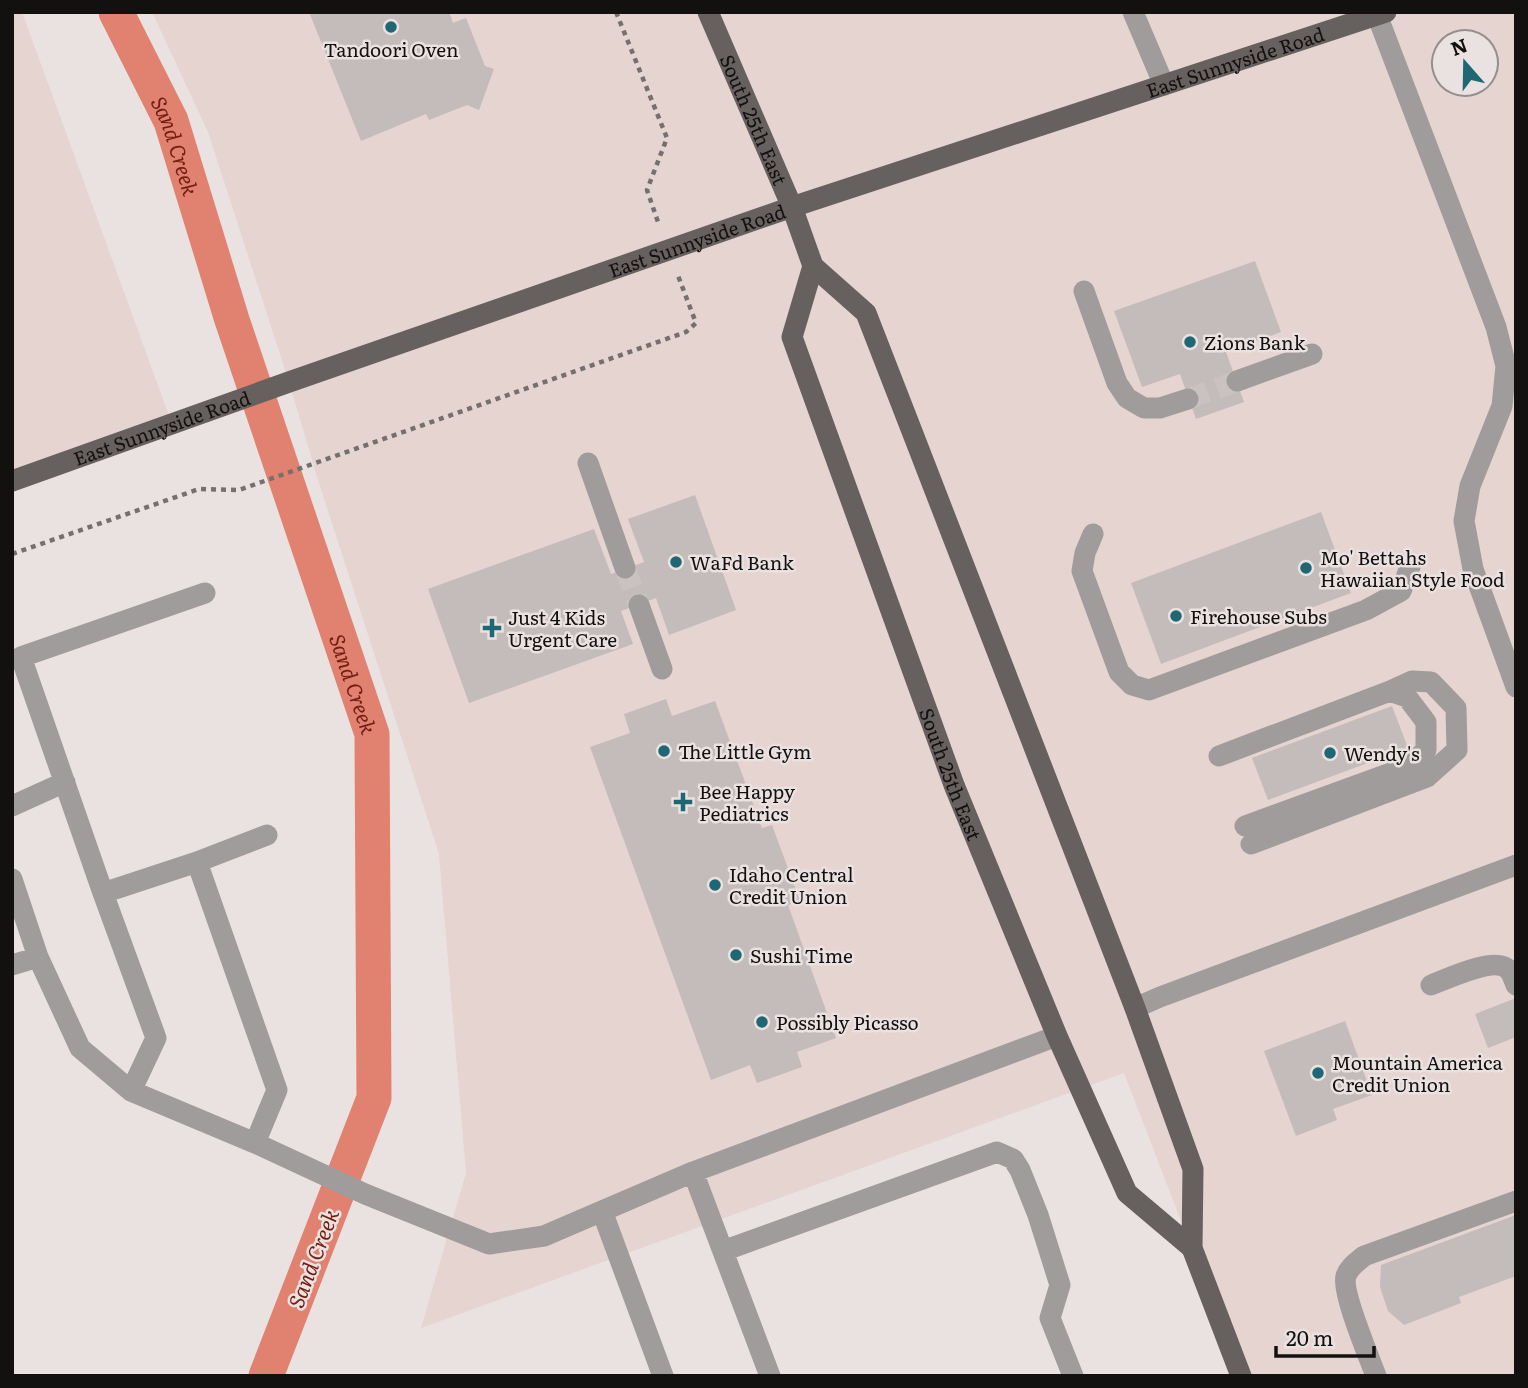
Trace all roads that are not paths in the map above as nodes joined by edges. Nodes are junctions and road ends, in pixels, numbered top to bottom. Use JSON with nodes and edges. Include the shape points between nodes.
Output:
{"nodes":[{"id":1,"x":709,"y":12,"type":"edge"},
{"id":2,"x":1133,"y":12,"type":"edge"},
{"id":3,"x":1381,"y":14,"type":"edge"},
{"id":4,"x":1164,"y":85,"type":"junction"},
{"id":5,"x":792,"y":207,"type":"junction"},
{"id":6,"x":813,"y":266,"type":"junction"},
{"id":7,"x":1084,"y":290,"type":"dead end"},
{"id":8,"x":1312,"y":354,"type":"dead end"},
{"id":9,"x":1237,"y":381,"type":"tunnel mouth"},
{"id":10,"x":1188,"y":399,"type":"tunnel mouth"},
{"id":11,"x":588,"y":463,"type":"dead end"},
{"id":12,"x":12,"y":481,"type":"edge"},
{"id":13,"x":1093,"y":534,"type":"dead end"},
{"id":14,"x":1410,"y":567,"type":"dead end"},
{"id":15,"x":625,"y":568,"type":"tunnel mouth"},
{"id":16,"x":205,"y":593,"type":"dead end"},
{"id":17,"x":639,"y":605,"type":"tunnel mouth"},
{"id":18,"x":662,"y":669,"type":"dead end"},
{"id":19,"x":1516,"y":687,"type":"edge"},
{"id":20,"x":1390,"y":691,"type":"junction"},
{"id":21,"x":1219,"y":756,"type":"dead end"},
{"id":22,"x":65,"y":782,"type":"junction"},
{"id":23,"x":12,"y":806,"type":"edge"},
{"id":24,"x":267,"y":835,"type":"dead end"},
{"id":25,"x":197,"y":862,"type":"junction"},
{"id":26,"x":1516,"y":865,"type":"edge"},
{"id":27,"x":12,"y":879,"type":"edge"},
{"id":28,"x":103,"y":893,"type":"junction"},
{"id":29,"x":37,"y":957,"type":"junction"},
{"id":30,"x":12,"y":965,"type":"edge"},
{"id":31,"x":1431,"y":985,"type":"dead end"},
{"id":32,"x":1516,"y":985,"type":"edge"},
{"id":33,"x":1135,"y":1008,"type":"junction"},
{"id":34,"x":1057,"y":1036,"type":"junction"},
{"id":35,"x":131,"y":1091,"type":"junction"},
{"id":36,"x":255,"y":1143,"type":"junction"},
{"id":37,"x":693,"y":1172,"type":"junction"},
{"id":38,"x":1516,"y":1201,"type":"edge"},
{"id":39,"x":602,"y":1211,"type":"junction"},
{"id":40,"x":1192,"y":1248,"type":"junction"},
{"id":41,"x":723,"y":1251,"type":"junction"},
{"id":42,"x":663,"y":1376,"type":"edge"},
{"id":43,"x":770,"y":1376,"type":"edge"},
{"id":44,"x":1073,"y":1376,"type":"edge"},
{"id":45,"x":1241,"y":1376,"type":"edge"},
{"id":46,"x":1376,"y":1376,"type":"edge"}],
"edges":[{"from":1,"to":5,"type":"main road","name":"South 25th East"},
{"from":2,"to":4,"type":"lane"},
{"from":3,"to":4,"type":"main road","name":"East Sunnyside Road"},
{"from":3,"to":19,"type":"lane","via":[[1496,327],[1506,366],[1502,406],[1470,486],[1464,521],[1473,569]]},
{"from":4,"to":5,"type":"main road","name":"East Sunnyside Road"},
{"from":5,"to":6,"type":"main road","name":"South 25th East"},
{"from":5,"to":12,"type":"main road","name":"East Sunnyside Road"},
{"from":6,"to":33,"type":"main road","name":"South 25th East","via":[[866,313]]},
{"from":6,"to":34,"type":"main road","name":"South 25th East","via":[[792,337],[954,785]]},
{"from":7,"to":10,"type":"lane","via":[[1117,383],[1127,398],[1144,408]]},
{"from":8,"to":9,"type":"lane"},
{"from":11,"to":15,"type":"lane"},
{"from":13,"to":14,"type":"lane","via":[[1082,571],[1119,671],[1132,685],[1149,690],[1366,610],[1401,591]]},
{"from":16,"to":22,"type":"lane","via":[[21,657]]},
{"from":17,"to":18,"type":"lane"},
{"from":20,"to":20,"type":"lane","via":[[1407,697],[1426,722],[1426,750],[1410,766],[1248,835],[1427,777],[1457,750],[1456,708],[1431,682],[1412,681]]},
{"from":20,"to":21,"type":"lane"},
{"from":22,"to":23,"type":"lane"},
{"from":22,"to":28,"type":"lane"},
{"from":24,"to":25,"type":"lane"},
{"from":25,"to":28,"type":"lane"},
{"from":25,"to":36,"type":"lane","via":[[277,1090]]},
{"from":26,"to":33,"type":"lane"},
{"from":27,"to":29,"type":"lane"},
{"from":28,"to":35,"type":"lane","via":[[156,1038]]},
{"from":29,"to":30,"type":"lane"},
{"from":29,"to":35,"type":"lane","via":[[80,1048]]},
{"from":31,"to":32,"type":"lane","via":[[1500,965],[1508,969]]},
{"from":33,"to":40,"type":"main road","name":"South 25th East","via":[[1193,1169]]},
{"from":34,"to":37,"type":"lane"},
{"from":34,"to":40,"type":"main road","name":"South 25th East","via":[[1127,1193]]},
{"from":35,"to":36,"type":"lane"},
{"from":36,"to":39,"type":"lane","via":[[489,1244],[544,1236]]},
{"from":37,"to":39,"type":"lane"},
{"from":37,"to":41,"type":"lane"},
{"from":38,"to":46,"type":"lane","via":[[1353,1264],[1345,1278],[1348,1297]]},
{"from":39,"to":42,"type":"lane"},
{"from":40,"to":45,"type":"main road","name":"South 25th East"},
{"from":41,"to":43,"type":"lane"},
{"from":41,"to":44,"type":"lane","via":[[996,1152],[1013,1159],[1038,1215],[1060,1285],[1050,1318]]}]}
